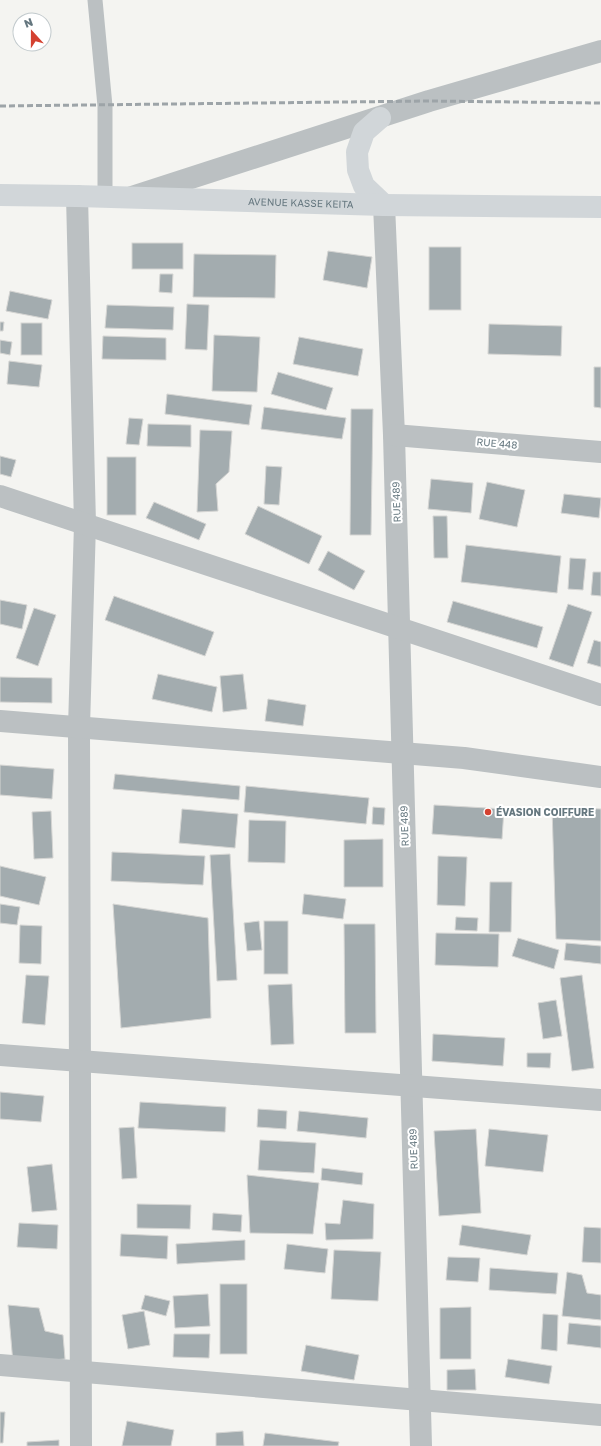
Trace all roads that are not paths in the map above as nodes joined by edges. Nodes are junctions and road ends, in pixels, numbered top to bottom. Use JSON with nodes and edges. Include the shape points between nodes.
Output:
{"nodes":[{"id":1,"x":95,"y":0,"type":"edge"},
{"id":2,"x":601,"y":51,"type":"edge"},
{"id":3,"x":380,"y":118,"type":"junction"},
{"id":4,"x":0,"y":195,"type":"edge"},
{"id":5,"x":77,"y":196,"type":"junction"},
{"id":6,"x":105,"y":197,"type":"junction"},
{"id":7,"x":130,"y":198,"type":"junction"},
{"id":8,"x":384,"y":205,"type":"junction"},
{"id":9,"x":601,"y":207,"type":"edge"},
{"id":10,"x":394,"y":435,"type":"junction"},
{"id":11,"x":601,"y":452,"type":"edge"},
{"id":12,"x":0,"y":496,"type":"edge"},
{"id":13,"x":85,"y":524,"type":"junction"},
{"id":14,"x":399,"y":629,"type":"junction"},
{"id":15,"x":601,"y":695,"type":"edge"},
{"id":16,"x":0,"y":721,"type":"edge"},
{"id":17,"x":79,"y":727,"type":"junction"},
{"id":18,"x":402,"y":753,"type":"junction"},
{"id":19,"x":601,"y":777,"type":"edge"},
{"id":20,"x":0,"y":1055,"type":"edge"},
{"id":21,"x":80,"y":1061,"type":"junction"},
{"id":22,"x":411,"y":1086,"type":"junction"},
{"id":23,"x":601,"y":1100,"type":"edge"},
{"id":24,"x":0,"y":1365,"type":"edge"},
{"id":25,"x":82,"y":1372,"type":"junction"},
{"id":26,"x":420,"y":1400,"type":"junction"},
{"id":27,"x":601,"y":1415,"type":"edge"},
{"id":28,"x":81,"y":1446,"type":"edge"},
{"id":29,"x":421,"y":1446,"type":"edge"}],
"edges":[{"from":1,"to":6,"type":"lane","via":[[105,106]]},
{"from":2,"to":3,"type":"street","via":[[429,101]]},
{"from":3,"to":7,"type":"street"},
{"from":3,"to":8,"type":"main road","via":[[364,132],[357,152],[358,170],[364,186]]},
{"from":4,"to":5,"type":"main road","name":"AVENUE KASSE KEITA"},
{"from":5,"to":6,"type":"main road","name":"AVENUE KASSE KEITA"},
{"from":5,"to":13,"type":"street"},
{"from":6,"to":7,"type":"main road","name":"AVENUE KASSE KEITA"},
{"from":7,"to":8,"type":"main road","name":"AVENUE KASSE KEITA"},
{"from":8,"to":9,"type":"main road","name":"AVENUE KASSE KEITA"},
{"from":8,"to":10,"type":"street","name":"RUE 489"},
{"from":10,"to":11,"type":"street","name":"RUE 448"},
{"from":10,"to":14,"type":"street","name":"RUE 489"},
{"from":12,"to":13,"type":"street"},
{"from":13,"to":14,"type":"street"},
{"from":13,"to":17,"type":"street"},
{"from":14,"to":15,"type":"street"},
{"from":14,"to":18,"type":"street","name":"RUE 489"},
{"from":16,"to":17,"type":"street"},
{"from":17,"to":18,"type":"street"},
{"from":17,"to":21,"type":"street"},
{"from":18,"to":19,"type":"street","via":[[464,758]]},
{"from":18,"to":22,"type":"street","name":"RUE 489"},
{"from":20,"to":21,"type":"street"},
{"from":21,"to":22,"type":"street"},
{"from":21,"to":25,"type":"street"},
{"from":22,"to":23,"type":"street"},
{"from":22,"to":26,"type":"street","name":"RUE 489"},
{"from":24,"to":25,"type":"street"},
{"from":25,"to":26,"type":"street"},
{"from":25,"to":28,"type":"street"},
{"from":26,"to":27,"type":"street"},
{"from":26,"to":29,"type":"street","name":"RUE 489"}]}
